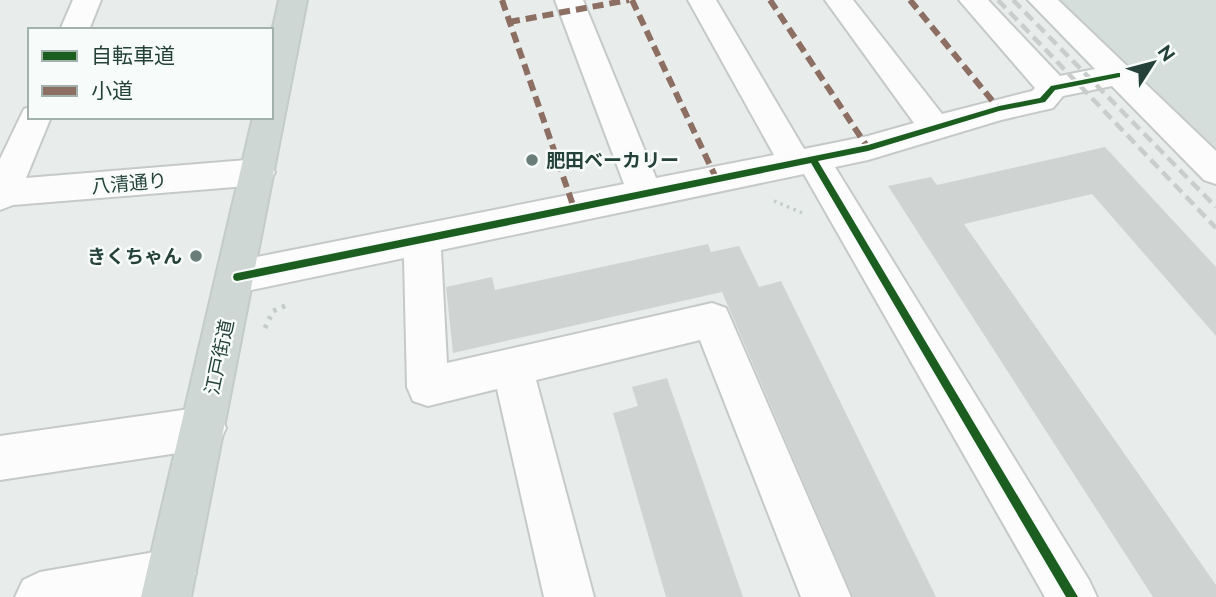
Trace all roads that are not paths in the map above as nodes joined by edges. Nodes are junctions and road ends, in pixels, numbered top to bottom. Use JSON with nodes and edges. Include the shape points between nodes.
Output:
{"nodes":[{"id":1,"x":87,"y":0,"type":"edge"},
{"id":2,"x":293,"y":0,"type":"edge"},
{"id":3,"x":569,"y":0,"type":"edge"},
{"id":4,"x":702,"y":0,"type":"edge"},
{"id":5,"x":839,"y":0,"type":"edge"},
{"id":6,"x":973,"y":0,"type":"edge"},
{"id":7,"x":1042,"y":0,"type":"edge"},
{"id":8,"x":75,"y":28,"type":"edge"},
{"id":9,"x":1118,"y":75,"type":"junction"},
{"id":10,"x":1053,"y":88,"type":"junction"},
{"id":11,"x":273,"y":98,"type":"edge"},
{"id":12,"x":34,"y":119,"type":"edge"},
{"id":13,"x":270,"y":119,"type":"edge"},
{"id":14,"x":934,"y":128,"type":"junction"},
{"id":15,"x":805,"y":162,"type":"junction"},
{"id":16,"x":1216,"y":171,"type":"edge"},
{"id":17,"x":258,"y":172,"type":"junction"},
{"id":18,"x":645,"y":194,"type":"junction"},
{"id":19,"x":1,"y":195,"type":"edge"},
{"id":20,"x":422,"y":239,"type":"junction"},
{"id":21,"x":237,"y":277,"type":"junction"},
{"id":22,"x":512,"y":367,"type":"junction"},
{"id":23,"x":204,"y":428,"type":"junction"},
{"id":24,"x":0,"y":458,"type":"edge"},
{"id":25,"x":169,"y":585,"type":"edge"},
{"id":26,"x":40,"y":597,"type":"edge"},
{"id":27,"x":569,"y":597,"type":"edge"},
{"id":28,"x":826,"y":597,"type":"edge"},
{"id":29,"x":1072,"y":597,"type":"edge"}],
"edges":[{"from":1,"to":8,"type":"street"},
{"from":2,"to":11,"type":"main road"},
{"from":3,"to":18,"type":"street"},
{"from":4,"to":15,"type":"street"},
{"from":5,"to":14,"type":"street"},
{"from":6,"to":10,"type":"street"},
{"from":7,"to":9,"type":"street"},
{"from":9,"to":10,"type":"street"},
{"from":9,"to":16,"type":"street"},
{"from":10,"to":14,"type":"street","via":[[1042,100]]},
{"from":12,"to":19,"type":"street"},
{"from":13,"to":17,"type":"main road","name":"江戸街道"},
{"from":14,"to":15,"type":"street"},
{"from":15,"to":18,"type":"street"},
{"from":15,"to":29,"type":"street"},
{"from":17,"to":19,"type":"street","name":"八清通り"},
{"from":17,"to":21,"type":"main road","name":"江戸街道"},
{"from":18,"to":20,"type":"street"},
{"from":20,"to":21,"type":"street"},
{"from":20,"to":22,"type":"street","via":[[428,387]]},
{"from":21,"to":23,"type":"main road","name":"江戸街道"},
{"from":22,"to":27,"type":"street"},
{"from":22,"to":28,"type":"street","via":[[712,320]]},
{"from":23,"to":24,"type":"street"},
{"from":23,"to":25,"type":"main road","name":"江戸街道"},
{"from":25,"to":26,"type":"street"}]}
